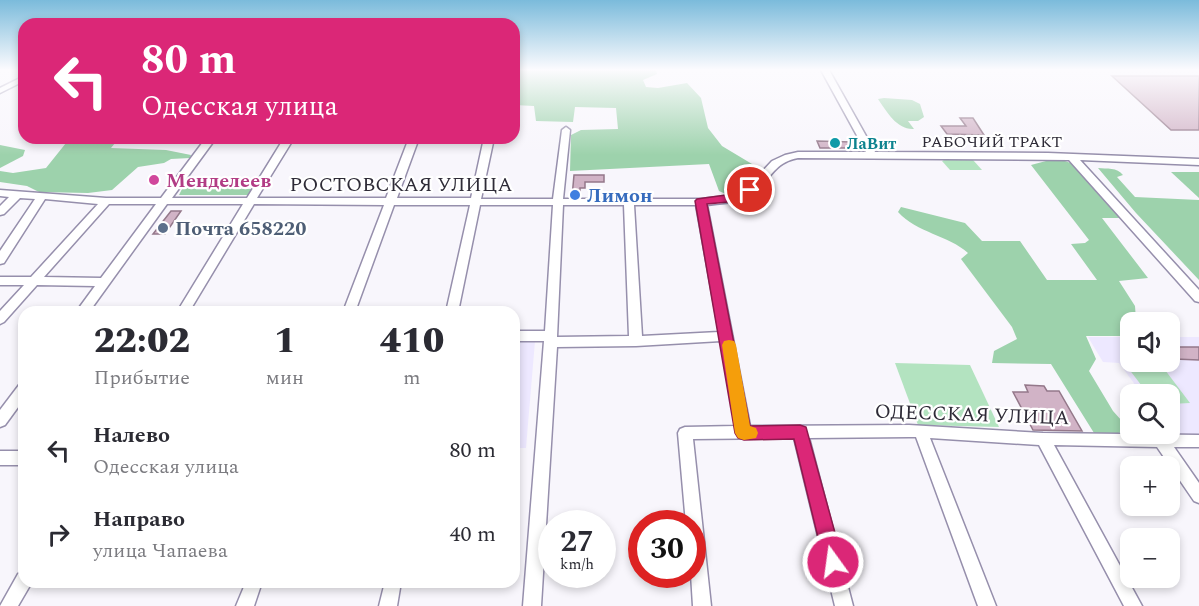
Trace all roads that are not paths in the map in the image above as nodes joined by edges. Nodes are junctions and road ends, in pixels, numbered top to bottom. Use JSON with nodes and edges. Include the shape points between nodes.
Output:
{"nodes":[{"id":1,"x":840,"y":98,"type":"edge"},
{"id":2,"x":566,"y":130,"type":"dead end"},
{"id":3,"x":207,"y":144,"type":"edge"},
{"id":4,"x":285,"y":144,"type":"edge"},
{"id":5,"x":412,"y":144,"type":"edge"},
{"id":6,"x":488,"y":144,"type":"edge"},
{"id":7,"x":872,"y":156,"type":"junction"},
{"id":8,"x":785,"y":157,"type":"joint"},
{"id":9,"x":1072,"y":157,"type":"junction"},
{"id":10,"x":1199,"y":162,"type":"edge"},
{"id":11,"x":0,"y":193,"type":"edge"},
{"id":12,"x":16,"y":196,"type":"junction"},
{"id":13,"x":41,"y":197,"type":"junction"},
{"id":14,"x":106,"y":201,"type":"junction"},
{"id":15,"x":164,"y":201,"type":"junction"},
{"id":16,"x":249,"y":201,"type":"junction"},
{"id":17,"x":390,"y":201,"type":"junction"},
{"id":18,"x":701,"y":201,"type":"junction"},
{"id":19,"x":558,"y":202,"type":"junction"},
{"id":20,"x":629,"y":202,"type":"junction"},
{"id":21,"x":474,"y":203,"type":"junction"},
{"id":22,"x":0,"y":212,"type":"edge"},
{"id":23,"x":0,"y":260,"type":"edge"},
{"id":24,"x":0,"y":281,"type":"edge"},
{"id":25,"x":36,"y":281,"type":"junction"},
{"id":26,"x":103,"y":282,"type":"junction"},
{"id":27,"x":1199,"y":298,"type":"edge"},
{"id":28,"x":86,"y":306,"type":"edge"},
{"id":29,"x":187,"y":306,"type":"edge"},
{"id":30,"x":351,"y":306,"type":"edge"},
{"id":31,"x":453,"y":306,"type":"edge"},
{"id":32,"x":0,"y":319,"type":"edge"},
{"id":33,"x":520,"y":336,"type":"edge"},
{"id":34,"x":727,"y":336,"type":"junction"},
{"id":35,"x":551,"y":339,"type":"junction"},
{"id":36,"x":636,"y":341,"type":"junction"},
{"id":37,"x":18,"y":397,"type":"edge"},
{"id":38,"x":0,"y":421,"type":"edge"},
{"id":39,"x":800,"y":432,"type":"junction"},
{"id":40,"x":744,"y":433,"type":"junction"},
{"id":41,"x":921,"y":433,"type":"junction"},
{"id":42,"x":1043,"y":439,"type":"junction"},
{"id":43,"x":1120,"y":439,"type":"edge"},
{"id":44,"x":1180,"y":440,"type":"edge"},
{"id":45,"x":1199,"y":441,"type":"edge"},
{"id":46,"x":1163,"y":444,"type":"edge"},
{"id":47,"x":0,"y":458,"type":"edge"},
{"id":48,"x":18,"y":458,"type":"edge"},
{"id":49,"x":1199,"y":496,"type":"edge"},
{"id":50,"x":19,"y":588,"type":"edge"},
{"id":51,"x":252,"y":588,"type":"edge"},
{"id":52,"x":392,"y":588,"type":"edge"},
{"id":53,"x":8,"y":606,"type":"edge"},
{"id":54,"x":245,"y":606,"type":"edge"},
{"id":55,"x":387,"y":606,"type":"edge"},
{"id":56,"x":532,"y":606,"type":"edge"},
{"id":57,"x":702,"y":606,"type":"edge"},
{"id":58,"x":844,"y":606,"type":"edge"},
{"id":59,"x":987,"y":606,"type":"edge"},
{"id":60,"x":1133,"y":606,"type":"edge"}],
"edges":[{"from":1,"to":7,"type":"street"},
{"from":2,"to":19,"type":"street"},
{"from":3,"to":15,"type":"street"},
{"from":4,"to":16,"type":"street"},
{"from":5,"to":17,"type":"street"},
{"from":6,"to":21,"type":"street"},
{"from":7,"to":8,"type":"street","name":"РАБОЧИЙ ТРАКТ"},
{"from":7,"to":9,"type":"street","name":"РАБОЧИЙ ТРАКТ"},
{"from":8,"to":18,"type":"street","name":"РОСТОВСКАЯ УЛИЦА","via":[[768,168],[750,190],[728,199]]},
{"from":9,"to":10,"type":"street","name":"РАБОЧИЙ ТРАКТ"},
{"from":9,"to":27,"type":"street"},
{"from":11,"to":12,"type":"street","name":"РОСТОВСКАЯ УЛИЦА"},
{"from":12,"to":13,"type":"street","name":"РОСТОВСКАЯ УЛИЦА"},
{"from":12,"to":22,"type":"street"},
{"from":13,"to":14,"type":"street","name":"РОСТОВСКАЯ УЛИЦА"},
{"from":13,"to":23,"type":"street"},
{"from":14,"to":15,"type":"street","name":"РОСТОВСКАЯ УЛИЦА"},
{"from":14,"to":25,"type":"street"},
{"from":15,"to":16,"type":"street","name":"РОСТОВСКАЯ УЛИЦА"},
{"from":15,"to":26,"type":"street"},
{"from":16,"to":17,"type":"street","name":"РОСТОВСКАЯ УЛИЦА"},
{"from":16,"to":29,"type":"street"},
{"from":17,"to":21,"type":"street","name":"РОСТОВСКАЯ УЛИЦА"},
{"from":17,"to":30,"type":"street"},
{"from":18,"to":20,"type":"street","name":"РОСТОВСКАЯ УЛИЦА"},
{"from":18,"to":34,"type":"street"},
{"from":19,"to":20,"type":"street","name":"РОСТОВСКАЯ УЛИЦА"},
{"from":19,"to":21,"type":"street","name":"РОСТОВСКАЯ УЛИЦА"},
{"from":19,"to":35,"type":"street"},
{"from":20,"to":36,"type":"street"},
{"from":21,"to":31,"type":"street"},
{"from":24,"to":25,"type":"street"},
{"from":25,"to":26,"type":"street"},
{"from":25,"to":32,"type":"street"},
{"from":26,"to":28,"type":"street"},
{"from":33,"to":35,"type":"street"},
{"from":34,"to":36,"type":"street"},
{"from":34,"to":40,"type":"street"},
{"from":35,"to":36,"type":"street"},
{"from":35,"to":56,"type":"street"},
{"from":37,"to":38,"type":"street"},
{"from":39,"to":40,"type":"street","name":"ОДЕССКАЯ УЛИЦА"},
{"from":39,"to":41,"type":"street","name":"ОДЕССКАЯ УЛИЦА"},
{"from":39,"to":58,"type":"street"},
{"from":40,"to":57,"type":"street","name":"ОДЕССКАЯ УЛИЦА","via":[[685,433]]},
{"from":41,"to":42,"type":"street","name":"ОДЕССКАЯ УЛИЦА"},
{"from":41,"to":59,"type":"street"},
{"from":42,"to":43,"type":"street","name":"ОДЕССКАЯ УЛИЦА"},
{"from":42,"to":60,"type":"street"},
{"from":44,"to":45,"type":"street","name":"ОДЕССКАЯ УЛИЦА"},
{"from":46,"to":49,"type":"street"},
{"from":47,"to":48,"type":"street"},
{"from":50,"to":53,"type":"street"},
{"from":51,"to":54,"type":"street"},
{"from":52,"to":55,"type":"street"}]}
